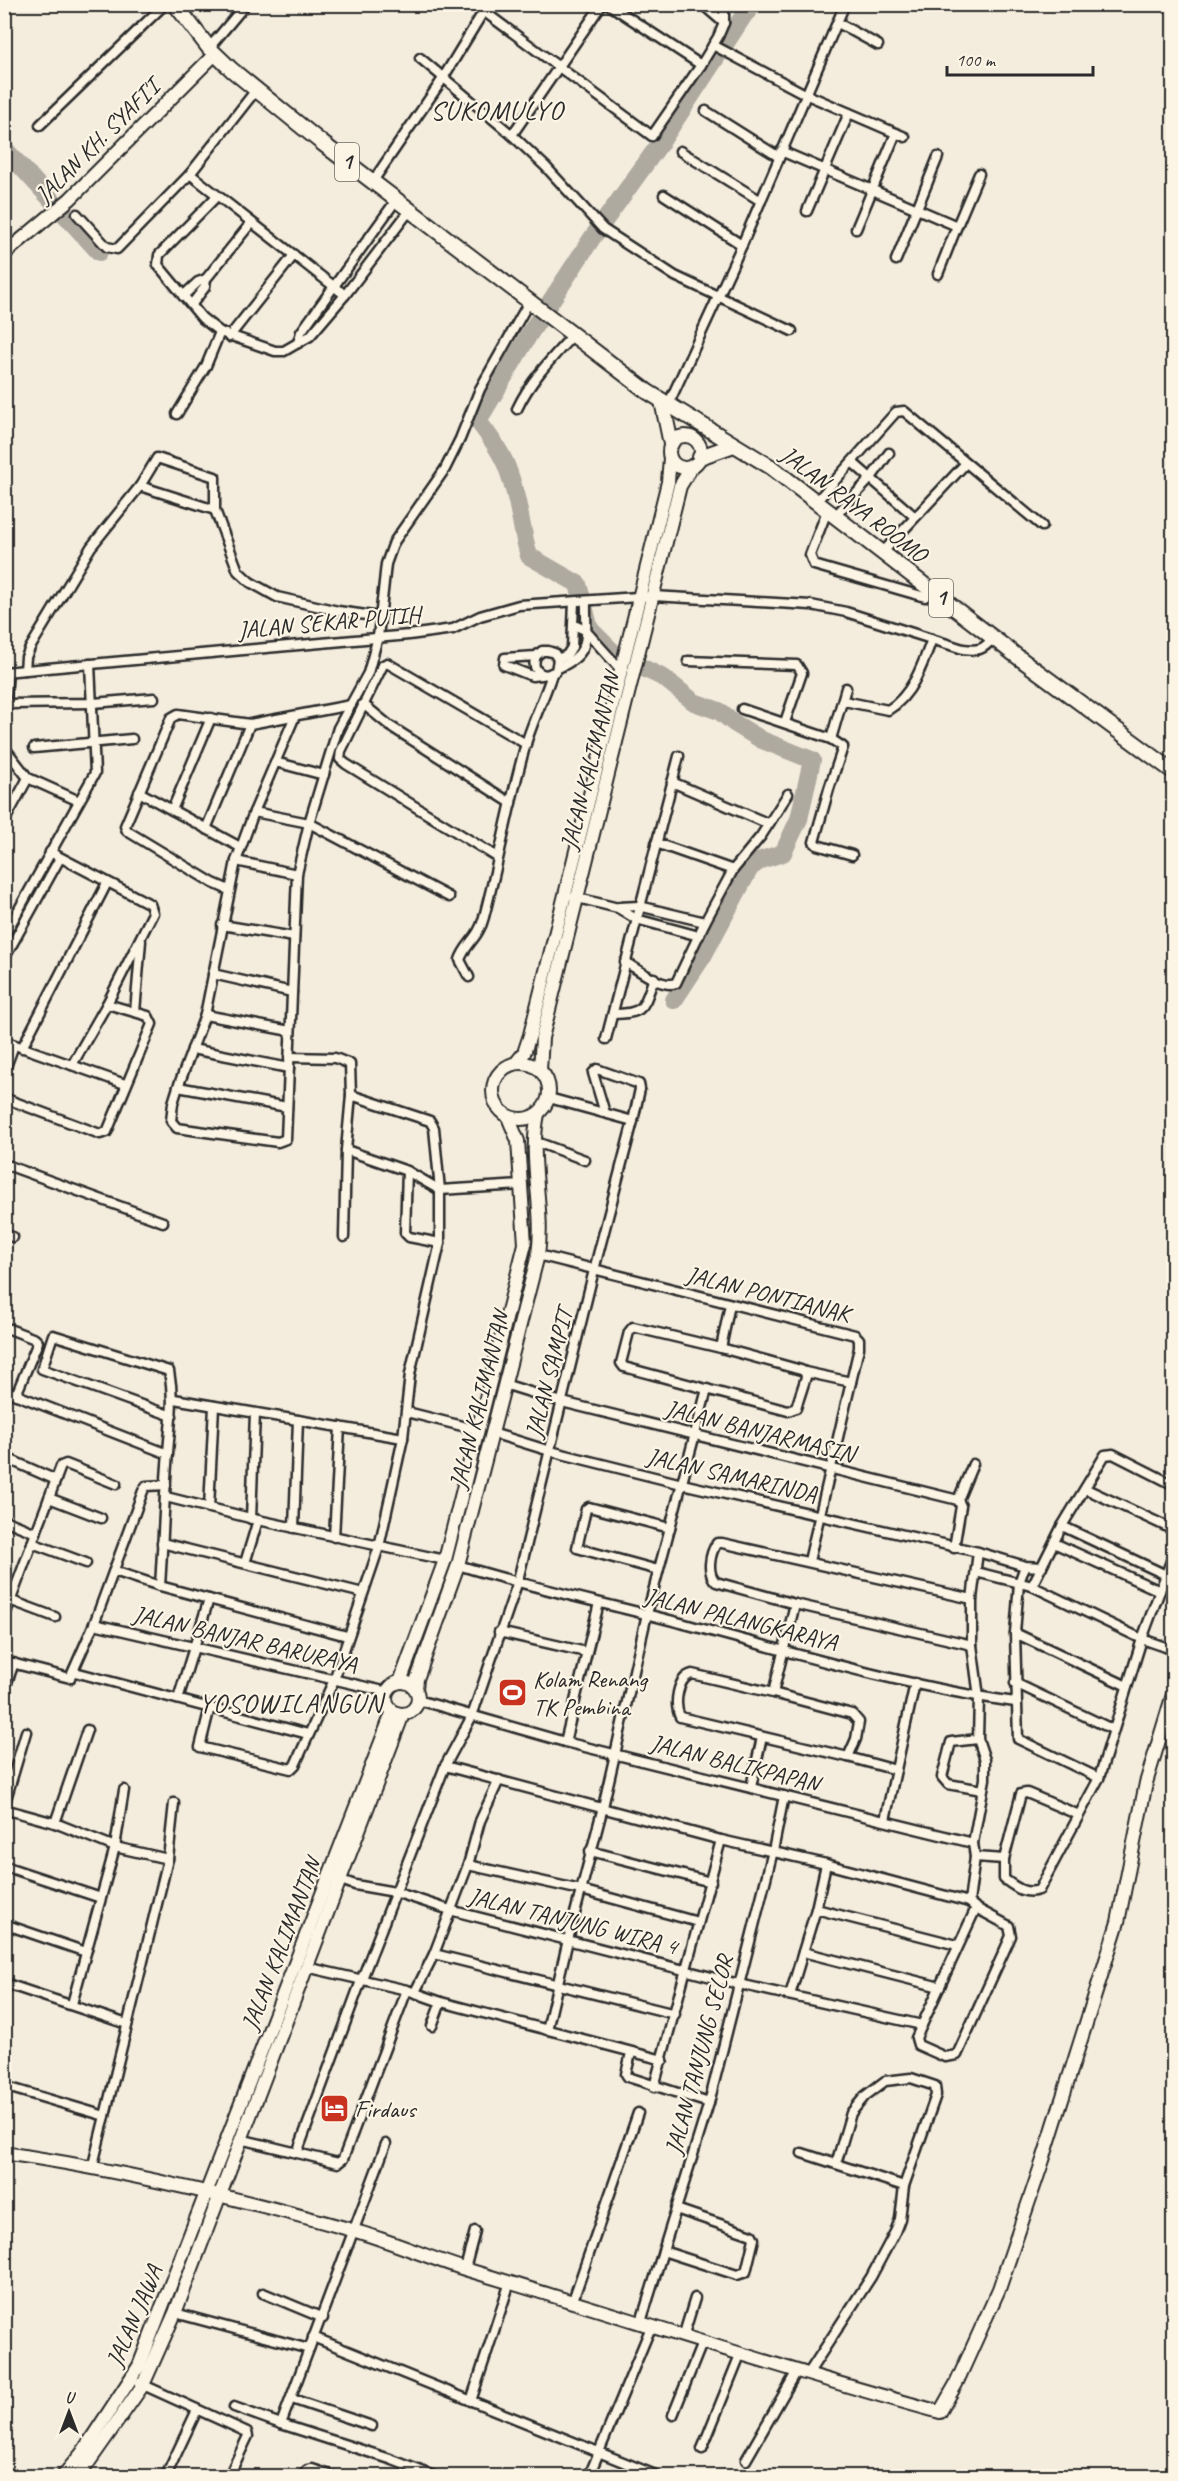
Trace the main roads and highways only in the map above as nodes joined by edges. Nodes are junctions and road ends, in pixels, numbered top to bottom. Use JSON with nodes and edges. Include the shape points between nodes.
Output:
{"nodes":[{"id":1,"x":175,"y":4,"type":"edge"},
{"id":2,"x":212,"y":51,"type":"junction"},
{"id":3,"x":4,"y":254,"type":"edge"},
{"id":4,"x":665,"y":403,"type":"junction"},
{"id":5,"x":691,"y":418,"type":"junction"},
{"id":6,"x":706,"y":428,"type":"junction"},
{"id":7,"x":734,"y":445,"type":"junction"},
{"id":8,"x":673,"y":447,"type":"junction"},
{"id":9,"x":697,"y":456,"type":"junction"},
{"id":10,"x":646,"y":596,"type":"junction"},
{"id":11,"x":626,"y":671,"type":"junction"},
{"id":12,"x":1173,"y":772,"type":"edge"},
{"id":13,"x":571,"y":896,"type":"junction"},
{"id":14,"x":516,"y":1063,"type":"junction"},
{"id":15,"x":540,"y":1070,"type":"junction"},
{"id":16,"x":538,"y":1114,"type":"junction"},
{"id":17,"x":508,"y":1117,"type":"junction"},
{"id":18,"x":509,"y":1309,"type":"junction"},
{"id":19,"x":523,"y":1312,"type":"junction"},
{"id":20,"x":470,"y":1461,"type":"junction"},
{"id":21,"x":484,"y":1465,"type":"junction"},
{"id":22,"x":400,"y":1682,"type":"junction"},
{"id":23,"x":1173,"y":1690,"type":"edge"},
{"id":24,"x":417,"y":1695,"type":"junction"},
{"id":25,"x":398,"y":1713,"type":"junction"},
{"id":26,"x":335,"y":1878,"type":"junction"},
{"id":27,"x":274,"y":2034,"type":"junction"},
{"id":28,"x":4,"y":2153,"type":"edge"},
{"id":29,"x":212,"y":2194,"type":"junction"},
{"id":30,"x":63,"y":2476,"type":"edge"},
{"id":31,"x":81,"y":2476,"type":"edge"}],
"edges":[{"from":1,"to":2,"type":"highway","number":"1"},
{"from":2,"to":3,"type":"main road","name":"JALAN KH. SYAFI'I","via":[[70,199]]},
{"from":2,"to":4,"type":"highway","number":"1","via":[[373,182]]},
{"from":4,"to":5,"type":"highway","number":"1"},
{"from":4,"to":8,"type":"highway"},
{"from":5,"to":6,"type":"highway","number":"1"},
{"from":5,"to":8,"type":"main road","name":"JALAN KALIMANTAN"},
{"from":6,"to":7,"type":"highway","name":"JALAN RAYA ROOMO","number":"1"},
{"from":6,"to":9,"type":"main road","name":"JALAN KALIMANTAN"},
{"from":7,"to":9,"type":"highway"},
{"from":7,"to":12,"type":"highway","name":"JALAN RAYA ROOMO","number":"1","via":[[771,467]]},
{"from":8,"to":9,"type":"main road","via":[[693,439]]},
{"from":8,"to":9,"type":"main road","via":[[673,463],[682,468]]},
{"from":8,"to":10,"type":"main road","name":"JALAN KALIMANTAN"},
{"from":9,"to":10,"type":"main road","name":"JALAN KALIMANTAN","via":[[680,486]]},
{"from":10,"to":11,"type":"main road","name":"JALAN KALIMANTAN","via":[[628,649]]},
{"from":10,"to":11,"type":"main road","name":"JALAN KALIMANTAN","via":[[637,658]]},
{"from":11,"to":13,"type":"main road","name":"JALAN KALIMANTAN"},
{"from":13,"to":14,"type":"main road","name":"JALAN KALIMANTAN","via":[[530,1035]]},
{"from":13,"to":15,"type":"main road","name":"JALAN KALIMANTAN","via":[[540,1048]]},
{"from":14,"to":15,"type":"main road"},
{"from":14,"to":17,"type":"main road","via":[[500,1071],[492,1087],[495,1105]]},
{"from":15,"to":16,"type":"main road","via":[[549,1088],[549,1098]]},
{"from":16,"to":17,"type":"main road","via":[[529,1119]]},
{"from":16,"to":19,"type":"main road","name":"JALAN KALIMANTAN","via":[[534,1141],[540,1234]]},
{"from":17,"to":18,"type":"main road","name":"JALAN KALIMANTAN","via":[[518,1141],[525,1244]]},
{"from":18,"to":19,"type":"main road"},
{"from":18,"to":20,"type":"main road","name":"JALAN KALIMANTAN"},
{"from":19,"to":21,"type":"main road","name":"JALAN KALIMANTAN"},
{"from":20,"to":21,"type":"main road"},
{"from":20,"to":22,"type":"main road","name":"JALAN KALIMANTAN","via":[[445,1560]]},
{"from":21,"to":24,"type":"main road","name":"JALAN KALIMANTAN","via":[[458,1565],[417,1679]]},
{"from":22,"to":24,"type":"main road","via":[[412,1685]]},
{"from":22,"to":25,"type":"main road","via":[[388,1692],[387,1703]]},
{"from":23,"to":29,"type":"main road","via":[[1146,1784],[1118,1922],[999,2289],[940,2412],[572,2303],[353,2230]]},
{"from":24,"to":25,"type":"main road","via":[[413,1710]]},
{"from":25,"to":26,"type":"main road","name":"JALAN KALIMANTAN"},
{"from":26,"to":27,"type":"main road","name":"JALAN KALIMANTAN"},
{"from":26,"to":27,"type":"main road","name":"JALAN KALIMANTAN","via":[[306,1967]]},
{"from":27,"to":29,"type":"main road","name":"JALAN KALIMANTAN"},
{"from":27,"to":29,"type":"main road","name":"JALAN KALIMANTAN","via":[[240,2139]]},
{"from":28,"to":29,"type":"main road"},
{"from":29,"to":30,"type":"main road","name":"JALAN JAWA","via":[[132,2379]]},
{"from":29,"to":31,"type":"main road","name":"JALAN JAWA","via":[[175,2313],[143,2385]]}]}
